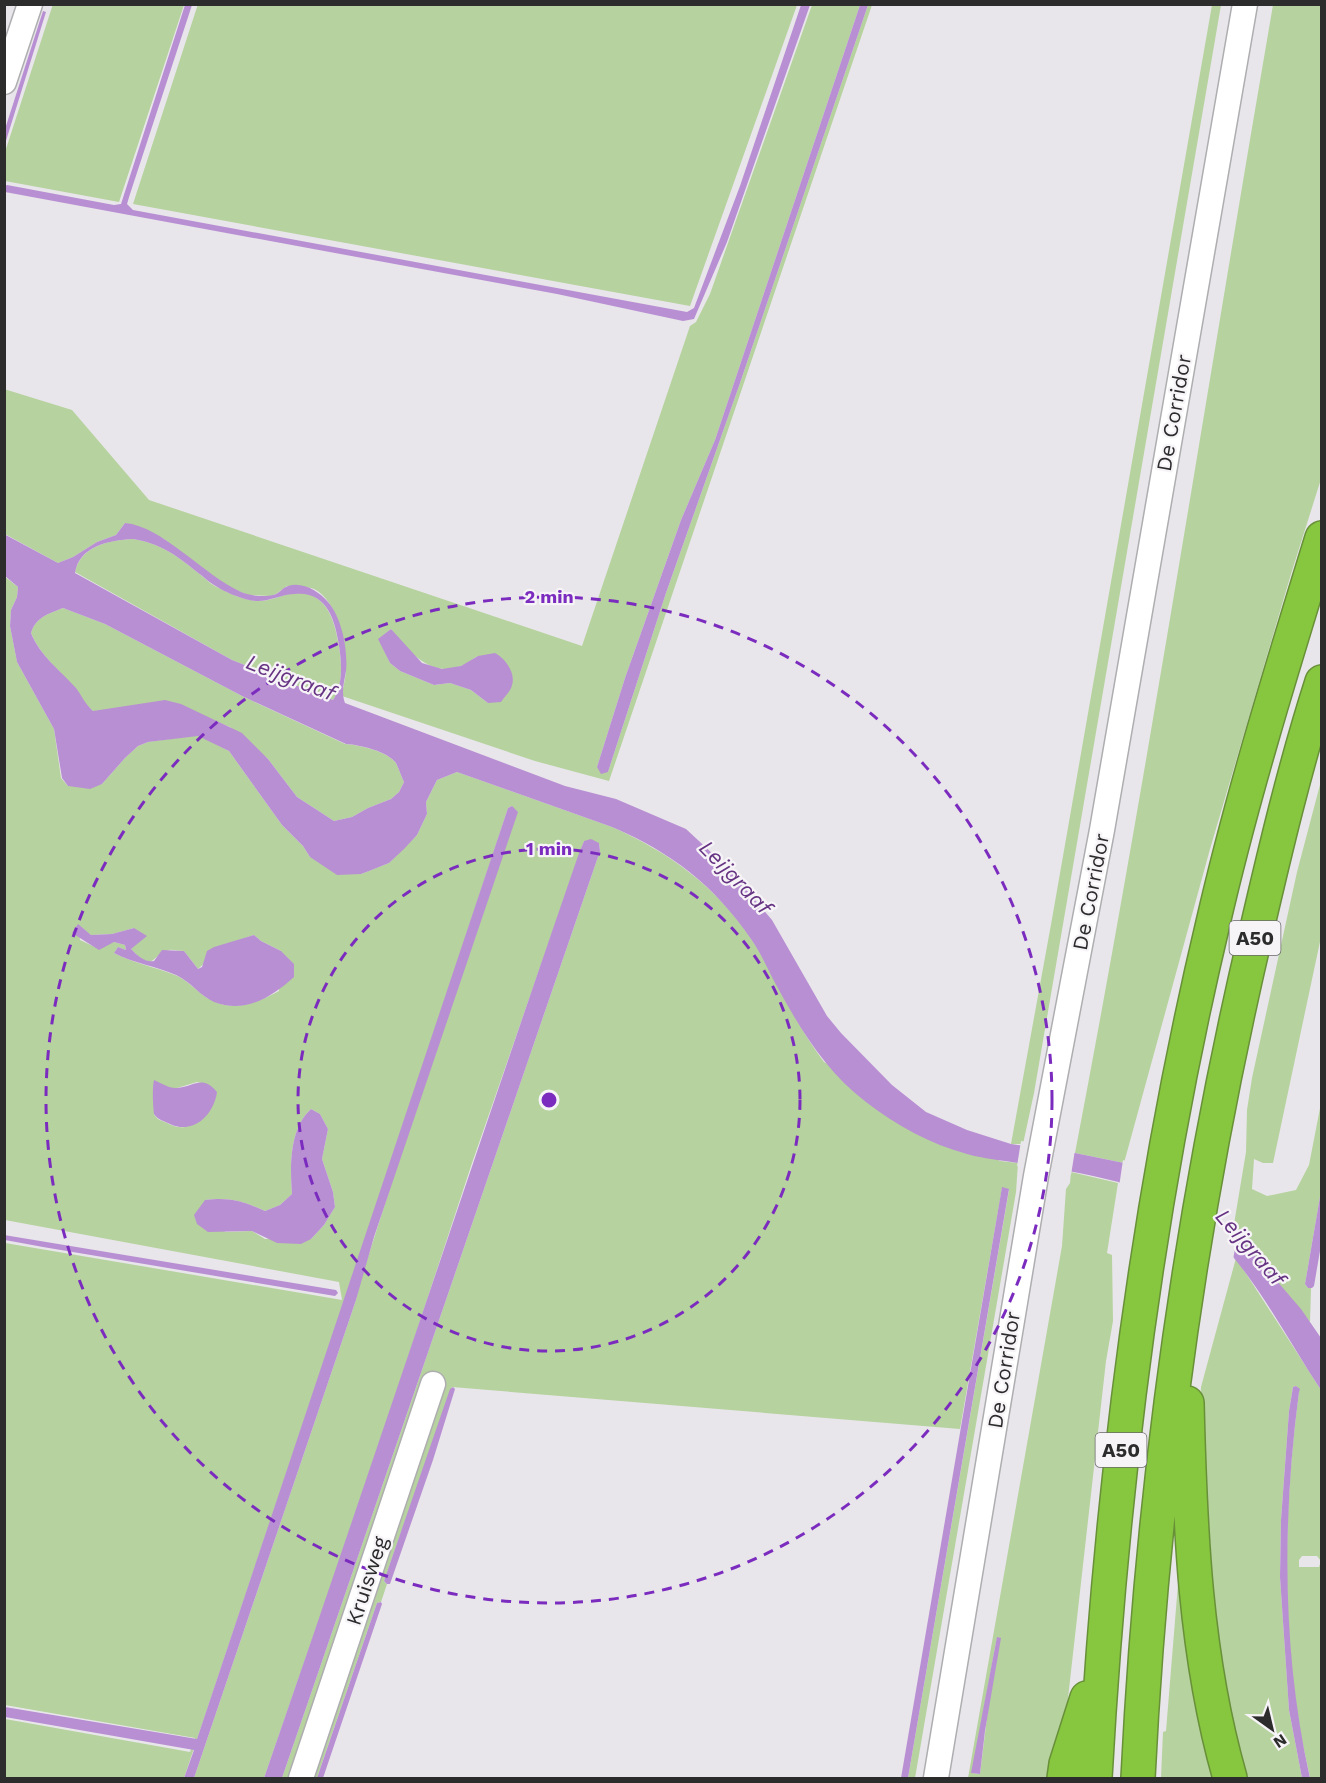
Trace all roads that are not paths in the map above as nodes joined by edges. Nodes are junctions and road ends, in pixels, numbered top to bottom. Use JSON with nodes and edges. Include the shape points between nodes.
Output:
{"nodes":[{"id":1,"x":30,"y":4,"type":"edge"},
{"id":2,"x":1245,"y":4,"type":"edge"},
{"id":3,"x":4,"y":82,"type":"edge"},
{"id":4,"x":1322,"y":538,"type":"edge"},
{"id":5,"x":1322,"y":682,"type":"edge"},
{"id":6,"x":1186,"y":1295,"type":"junction"},
{"id":7,"x":433,"y":1384,"type":"dead end"},
{"id":8,"x":1102,"y":1647,"type":"junction"},
{"id":9,"x":301,"y":1779,"type":"edge"},
{"id":10,"x":936,"y":1779,"type":"edge"},
{"id":11,"x":1064,"y":1779,"type":"edge"},
{"id":12,"x":1095,"y":1779,"type":"edge"},
{"id":13,"x":1138,"y":1779,"type":"edge"},
{"id":14,"x":1230,"y":1779,"type":"edge"}],
"edges":[{"from":1,"to":3,"type":"street"},
{"from":2,"to":10,"type":"street","name":"De Corridor","via":[[1102,830],[1036,1176]]},
{"from":4,"to":8,"type":"highway","number":"A50","via":[[1271,703],[1213,923],[1168,1135],[1123,1432]]},
{"from":5,"to":6,"type":"highway","number":"A50","via":[[1268,881],[1237,1015],[1208,1157]]},
{"from":6,"to":13,"type":"highway","number":"A50","via":[[1156,1525]]},
{"from":6,"to":14,"type":"highway","number":"A50","via":[[1192,1547],[1210,1692]]},
{"from":7,"to":9,"type":"street","name":"Kruisweg"},
{"from":8,"to":11,"type":"highway","number":"A50"},
{"from":8,"to":12,"type":"highway","number":"A50"}]}
